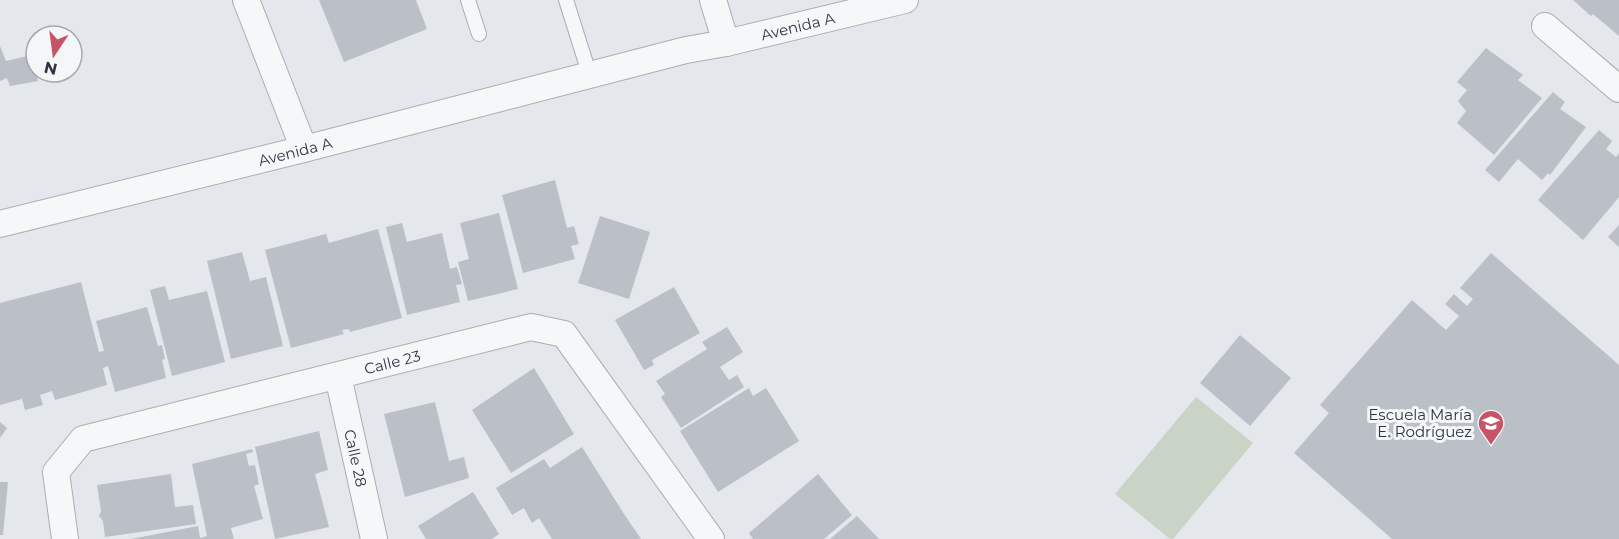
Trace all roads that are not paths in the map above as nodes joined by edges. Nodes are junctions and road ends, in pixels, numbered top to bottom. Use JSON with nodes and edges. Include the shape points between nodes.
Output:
{"nodes":[{"id":1,"x":246,"y":0,"type":"edge"},
{"id":2,"x":468,"y":0,"type":"edge"},
{"id":3,"x":566,"y":0,"type":"edge"},
{"id":4,"x":713,"y":0,"type":"edge"},
{"id":5,"x":895,"y":1,"type":"edge"},
{"id":6,"x":1545,"y":26,"type":"dead end"},
{"id":7,"x":479,"y":34,"type":"dead end"},
{"id":8,"x":726,"y":43,"type":"junction"},
{"id":9,"x":590,"y":76,"type":"junction"},
{"id":10,"x":1619,"y":89,"type":"edge"},
{"id":11,"x":304,"y":149,"type":"junction"},
{"id":12,"x":0,"y":224,"type":"edge"},
{"id":13,"x":338,"y":376,"type":"junction"},
{"id":14,"x":65,"y":539,"type":"edge"},
{"id":15,"x":374,"y":539,"type":"edge"},
{"id":16,"x":711,"y":539,"type":"edge"}],
"edges":[{"from":1,"to":11,"type":"street"},
{"from":2,"to":7,"type":"lane"},
{"from":3,"to":9,"type":"lane"},
{"from":4,"to":8,"type":"street"},
{"from":5,"to":8,"type":"street","name":"Avenida A"},
{"from":6,"to":10,"type":"street"},
{"from":8,"to":9,"type":"street","name":"Avenida A"},
{"from":9,"to":11,"type":"street","name":"Avenida A"},
{"from":11,"to":12,"type":"street","name":"Avenida A"},
{"from":13,"to":14,"type":"street","name":"Calle 23","via":[[83,439],[56,471]]},
{"from":13,"to":15,"type":"street","name":"Calle 28"},
{"from":13,"to":16,"type":"street","name":"Calle 23","via":[[531,327],[564,334]]}]}
